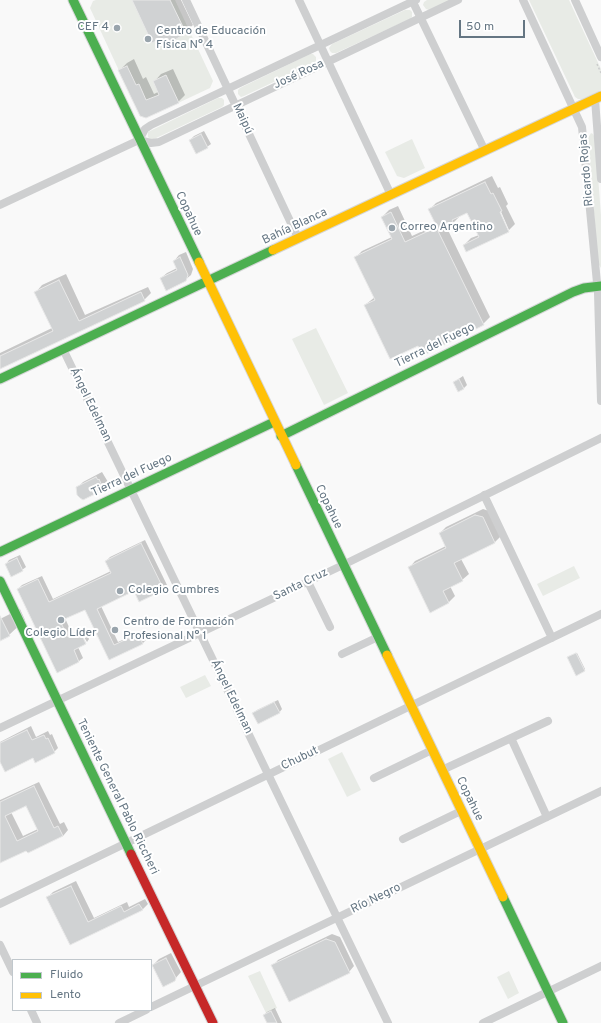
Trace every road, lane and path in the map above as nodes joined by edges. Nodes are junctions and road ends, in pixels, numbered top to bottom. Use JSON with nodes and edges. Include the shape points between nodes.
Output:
{"nodes":[{"id":1,"x":73,"y":0,"type":"edge"},
{"id":2,"x":186,"y":0,"type":"edge"},
{"id":3,"x":299,"y":0,"type":"edge"},
{"id":4,"x":458,"y":0,"type":"edge"},
{"id":5,"x":523,"y":0,"type":"edge"},
{"id":6,"x":575,"y":0,"type":"edge"},
{"id":7,"x":414,"y":1,"type":"edge"},
{"id":8,"x":421,"y":18,"type":"junction"},
{"id":9,"x":320,"y":45,"type":"junction"},
{"id":10,"x":601,"y":57,"type":"edge"},
{"id":11,"x":328,"y":61,"type":"junction"},
{"id":12,"x":228,"y":89,"type":"junction"},
{"id":13,"x":598,"y":98,"type":"edge"},
{"id":14,"x":236,"y":105,"type":"junction"},
{"id":15,"x":575,"y":109,"type":"junction"},
{"id":16,"x":140,"y":140,"type":"junction"},
{"id":17,"x":484,"y":151,"type":"junction"},
{"id":18,"x":601,"y":179,"type":"edge"},
{"id":19,"x":391,"y":195,"type":"junction"},
{"id":20,"x":0,"y":205,"type":"edge"},
{"id":21,"x":298,"y":238,"type":"junction"},
{"id":22,"x":207,"y":281,"type":"junction"},
{"id":23,"x":599,"y":286,"type":"edge"},
{"id":24,"x":63,"y":349,"type":"junction"},
{"id":25,"x":0,"y":379,"type":"edge"},
{"id":26,"x":601,"y":401,"type":"edge"},
{"id":27,"x":274,"y":422,"type":"junction"},
{"id":28,"x":281,"y":436,"type":"junction"},
{"id":29,"x":601,"y":438,"type":"edge"},
{"id":30,"x":131,"y":490,"type":"junction"},
{"id":31,"x":484,"y":495,"type":"junction"},
{"id":32,"x":0,"y":552,"type":"edge"},
{"id":33,"x":343,"y":565,"type":"junction"},
{"id":34,"x":0,"y":581,"type":"edge"},
{"id":35,"x":308,"y":582,"type":"junction"},
{"id":36,"x":601,"y":614,"type":"edge"},
{"id":37,"x":330,"y":627,"type":"dead end"},
{"id":38,"x":200,"y":633,"type":"junction"},
{"id":39,"x":378,"y":637,"type":"junction"},
{"id":40,"x":552,"y":638,"type":"junction"},
{"id":41,"x":342,"y":654,"type":"dead end"},
{"id":42,"x":58,"y":701,"type":"junction"},
{"id":43,"x":411,"y":706,"type":"junction"},
{"id":44,"x":548,"y":721,"type":"dead end"},
{"id":45,"x":0,"y":728,"type":"edge"},
{"id":46,"x":511,"y":738,"type":"junction"},
{"id":47,"x":432,"y":750,"type":"junction"},
{"id":48,"x":442,"y":770,"type":"junction"},
{"id":49,"x":268,"y":775,"type":"junction"},
{"id":50,"x":374,"y":778,"type":"dead end"},
{"id":51,"x":601,"y":791,"type":"edge"},
{"id":52,"x":461,"y":811,"type":"junction"},
{"id":53,"x":547,"y":817,"type":"junction"},
{"id":54,"x":404,"y":839,"type":"dead end"},
{"id":55,"x":126,"y":843,"type":"junction"},
{"id":56,"x":480,"y":849,"type":"junction"},
{"id":57,"x":0,"y":904,"type":"edge"},
{"id":58,"x":337,"y":918,"type":"junction"},
{"id":59,"x":0,"y":945,"type":"edge"},
{"id":60,"x":601,"y":966,"type":"edge"},
{"id":61,"x":12,"y":970,"type":"edge"},
{"id":62,"x":195,"y":986,"type":"junction"},
{"id":63,"x":548,"y":992,"type":"junction"},
{"id":64,"x":152,"y":1007,"type":"edge"},
{"id":65,"x":31,"y":1011,"type":"edge"},
{"id":66,"x":144,"y":1011,"type":"edge"},
{"id":67,"x":37,"y":1023,"type":"edge"},
{"id":68,"x":118,"y":1023,"type":"edge"},
{"id":69,"x":213,"y":1023,"type":"edge"},
{"id":70,"x":388,"y":1023,"type":"edge"},
{"id":71,"x":483,"y":1023,"type":"edge"},
{"id":72,"x":563,"y":1023,"type":"edge"}],
"edges":[{"from":1,"to":16,"type":"street","name":"Copahue"},
{"from":2,"to":12,"type":"street","name":"Maipú"},
{"from":3,"to":9,"type":"street"},
{"from":4,"to":8,"type":"street","name":"José Rosa"},
{"from":5,"to":15,"type":"street","name":"Ricardo Rojas"},
{"from":6,"to":10,"type":"street"},
{"from":7,"to":8,"type":"street"},
{"from":7,"to":9,"type":"street","name":"José Rosa"},
{"from":8,"to":11,"type":"street","name":"José Rosa"},
{"from":8,"to":17,"type":"street"},
{"from":9,"to":11,"type":"street"},
{"from":9,"to":12,"type":"street","name":"José Rosa"},
{"from":11,"to":14,"type":"street","name":"José Rosa"},
{"from":11,"to":19,"type":"street"},
{"from":12,"to":14,"type":"street","name":"Maipú"},
{"from":12,"to":16,"type":"street","name":"José Rosa","via":[[151,125],[145,129]]},
{"from":13,"to":15,"type":"street","name":"Bahía Blanca"},
{"from":13,"to":18,"type":"street","name":"Ricardo Rojas"},
{"from":14,"to":16,"type":"street","name":"José Rosa","via":[[159,142],[151,144]]},
{"from":14,"to":21,"type":"street","name":"Maipú"},
{"from":15,"to":17,"type":"street","name":"Bahía Blanca"},
{"from":15,"to":23,"type":"street","name":"Ricardo Rojas","via":[[583,131]]},
{"from":16,"to":20,"type":"street","name":"José Rosa"},
{"from":16,"to":22,"type":"street","name":"Copahue"},
{"from":17,"to":19,"type":"street","name":"Bahía Blanca"},
{"from":19,"to":21,"type":"street","name":"Bahía Blanca"},
{"from":21,"to":22,"type":"street","name":"Bahía Blanca"},
{"from":22,"to":24,"type":"street","name":"Bahía Blanca"},
{"from":22,"to":27,"type":"street","name":"Copahue"},
{"from":23,"to":26,"type":"street","name":"Ricardo Rojas"},
{"from":23,"to":28,"type":"street","name":"Tierra del Fuego","via":[[573,292]]},
{"from":24,"to":25,"type":"street","name":"Bahía Blanca"},
{"from":24,"to":30,"type":"street","name":"Ángel Edelman"},
{"from":27,"to":28,"type":"street","name":"Copahue"},
{"from":27,"to":30,"type":"street","name":"Tierra del Fuego"},
{"from":28,"to":33,"type":"street","name":"Copahue"},
{"from":29,"to":31,"type":"street","name":"Santa Cruz"},
{"from":30,"to":32,"type":"street","name":"Tierra del Fuego"},
{"from":30,"to":38,"type":"street","name":"Ángel Edelman"},
{"from":31,"to":33,"type":"street","name":"Santa Cruz"},
{"from":31,"to":40,"type":"street"},
{"from":33,"to":35,"type":"street","name":"Santa Cruz"},
{"from":33,"to":39,"type":"street","name":"Copahue"},
{"from":34,"to":42,"type":"street","name":"Teniente General Pablo Riccheri"},
{"from":35,"to":37,"type":"street"},
{"from":35,"to":38,"type":"street","name":"Santa Cruz"},
{"from":36,"to":40,"type":"street","name":"Chubut"},
{"from":38,"to":42,"type":"street","name":"Santa Cruz"},
{"from":38,"to":49,"type":"street","name":"Ángel Edelman"},
{"from":39,"to":41,"type":"street"},
{"from":39,"to":43,"type":"street","name":"Copahue"},
{"from":40,"to":43,"type":"street","name":"Chubut"},
{"from":42,"to":45,"type":"street","name":"Santa Cruz"},
{"from":42,"to":55,"type":"street","name":"Teniente General Pablo Riccheri"},
{"from":43,"to":47,"type":"street","name":"Copahue"},
{"from":43,"to":49,"type":"street","name":"Chubut"},
{"from":44,"to":46,"type":"street"},
{"from":46,"to":48,"type":"street"},
{"from":46,"to":53,"type":"street"},
{"from":47,"to":48,"type":"street","name":"Copahue"},
{"from":47,"to":50,"type":"street"},
{"from":48,"to":52,"type":"street","name":"Copahue"},
{"from":49,"to":55,"type":"street","name":"Chubut"},
{"from":49,"to":58,"type":"street","name":"Ángel Edelman"},
{"from":51,"to":53,"type":"street","name":"Río Negro"},
{"from":52,"to":54,"type":"street"},
{"from":52,"to":56,"type":"street","name":"Copahue"},
{"from":53,"to":56,"type":"street","name":"Río Negro"},
{"from":55,"to":57,"type":"street","name":"Chubut"},
{"from":55,"to":62,"type":"street","name":"Teniente General Pablo Riccheri"},
{"from":56,"to":58,"type":"street","name":"Río Negro"},
{"from":56,"to":63,"type":"street","name":"Copahue"},
{"from":58,"to":62,"type":"street","name":"Río Negro"},
{"from":58,"to":70,"type":"street","name":"Ángel Edelman"},
{"from":59,"to":61,"type":"street"},
{"from":60,"to":63,"type":"street"},
{"from":62,"to":64,"type":"street","name":"Río Negro"},
{"from":62,"to":69,"type":"street","name":"Teniente General Pablo Riccheri"},
{"from":63,"to":71,"type":"street"},
{"from":63,"to":72,"type":"street","name":"Copahue"},
{"from":65,"to":67,"type":"street"},
{"from":66,"to":68,"type":"street"}]}
